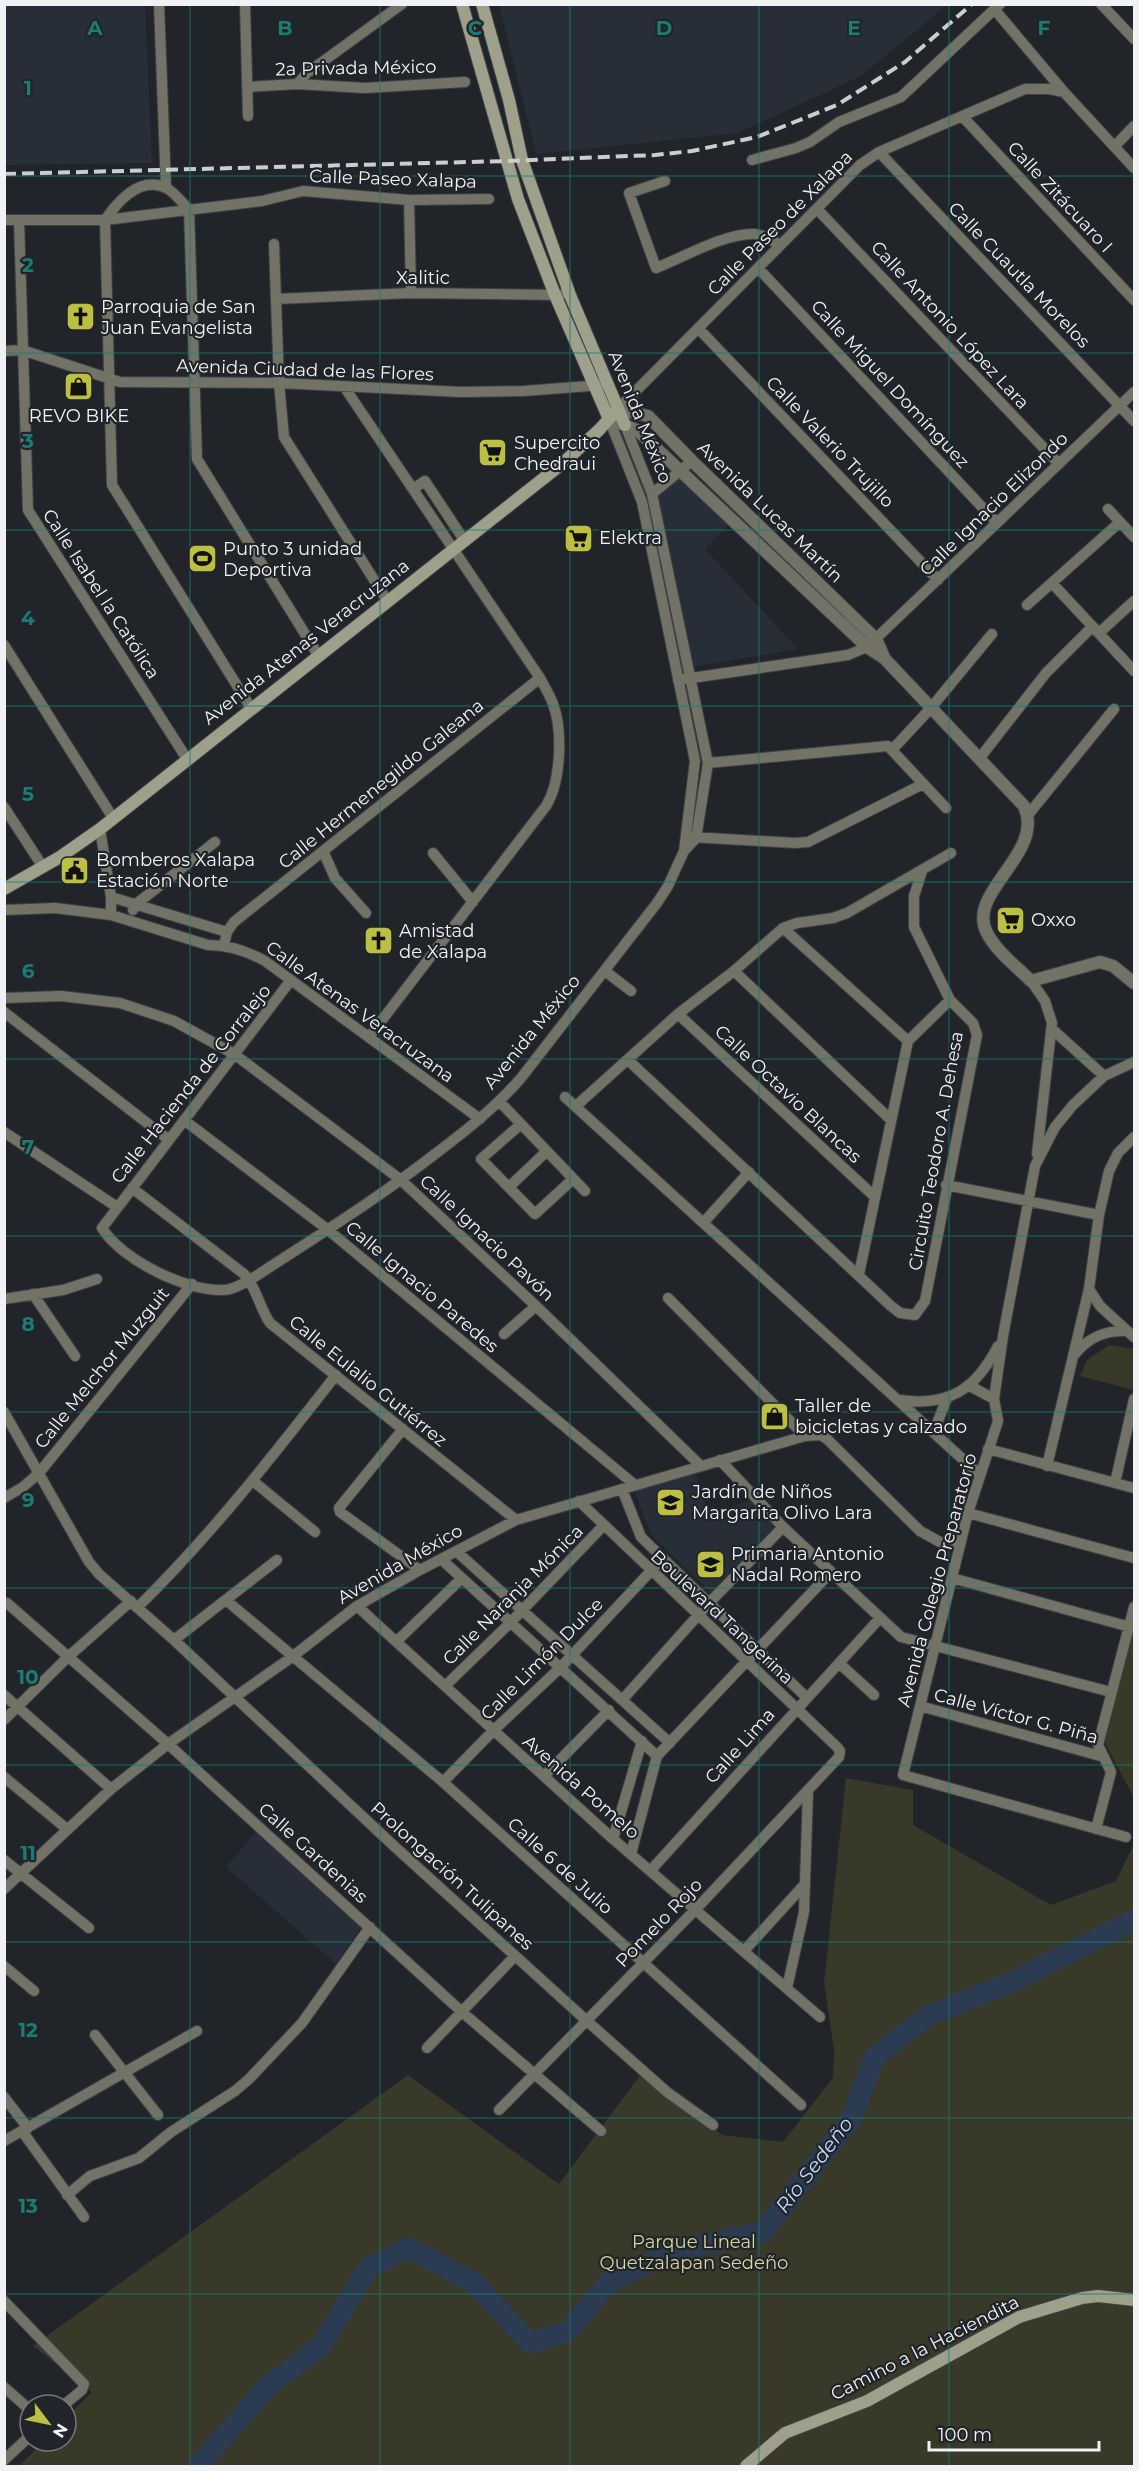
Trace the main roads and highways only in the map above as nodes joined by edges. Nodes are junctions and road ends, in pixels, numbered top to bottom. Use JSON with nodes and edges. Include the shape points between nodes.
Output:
{"nodes":[{"id":1,"x":462,"y":4,"type":"edge"},
{"id":2,"x":482,"y":4,"type":"edge"},
{"id":3,"x":509,"y":100,"type":"junction"},
{"id":4,"x":490,"y":103,"type":"junction"},
{"id":5,"x":618,"y":409,"type":"junction"},
{"id":6,"x":609,"y":419,"type":"junction"},
{"id":7,"x":625,"y":425,"type":"road end"},
{"id":8,"x":4,"y":889,"type":"edge"},
{"id":9,"x":1134,"y":2300,"type":"edge"},
{"id":10,"x":746,"y":2466,"type":"edge"}],
"edges":[{"from":1,"to":4,"type":"main road","name":"Avenida México"},
{"from":2,"to":3,"type":"main road","name":"Avenida México"},
{"from":3,"to":4,"type":"main road"},
{"from":3,"to":5,"type":"main road","name":"Avenida México","via":[[522,160],[570,295]]},
{"from":4,"to":6,"type":"main road","name":"Avenida México","via":[[518,199]]},
{"from":5,"to":6,"type":"main road","name":"Avenida Atenas Veracruzana"},
{"from":5,"to":7,"type":"main road","name":"Avenida México"},
{"from":6,"to":8,"type":"main road","name":"Avenida Atenas Veracruzana","via":[[563,463],[100,829]]},
{"from":9,"to":10,"type":"main road","name":"Camino a la Haciendita","via":[[1082,2298],[1019,2317],[867,2401],[785,2433]]}]}
